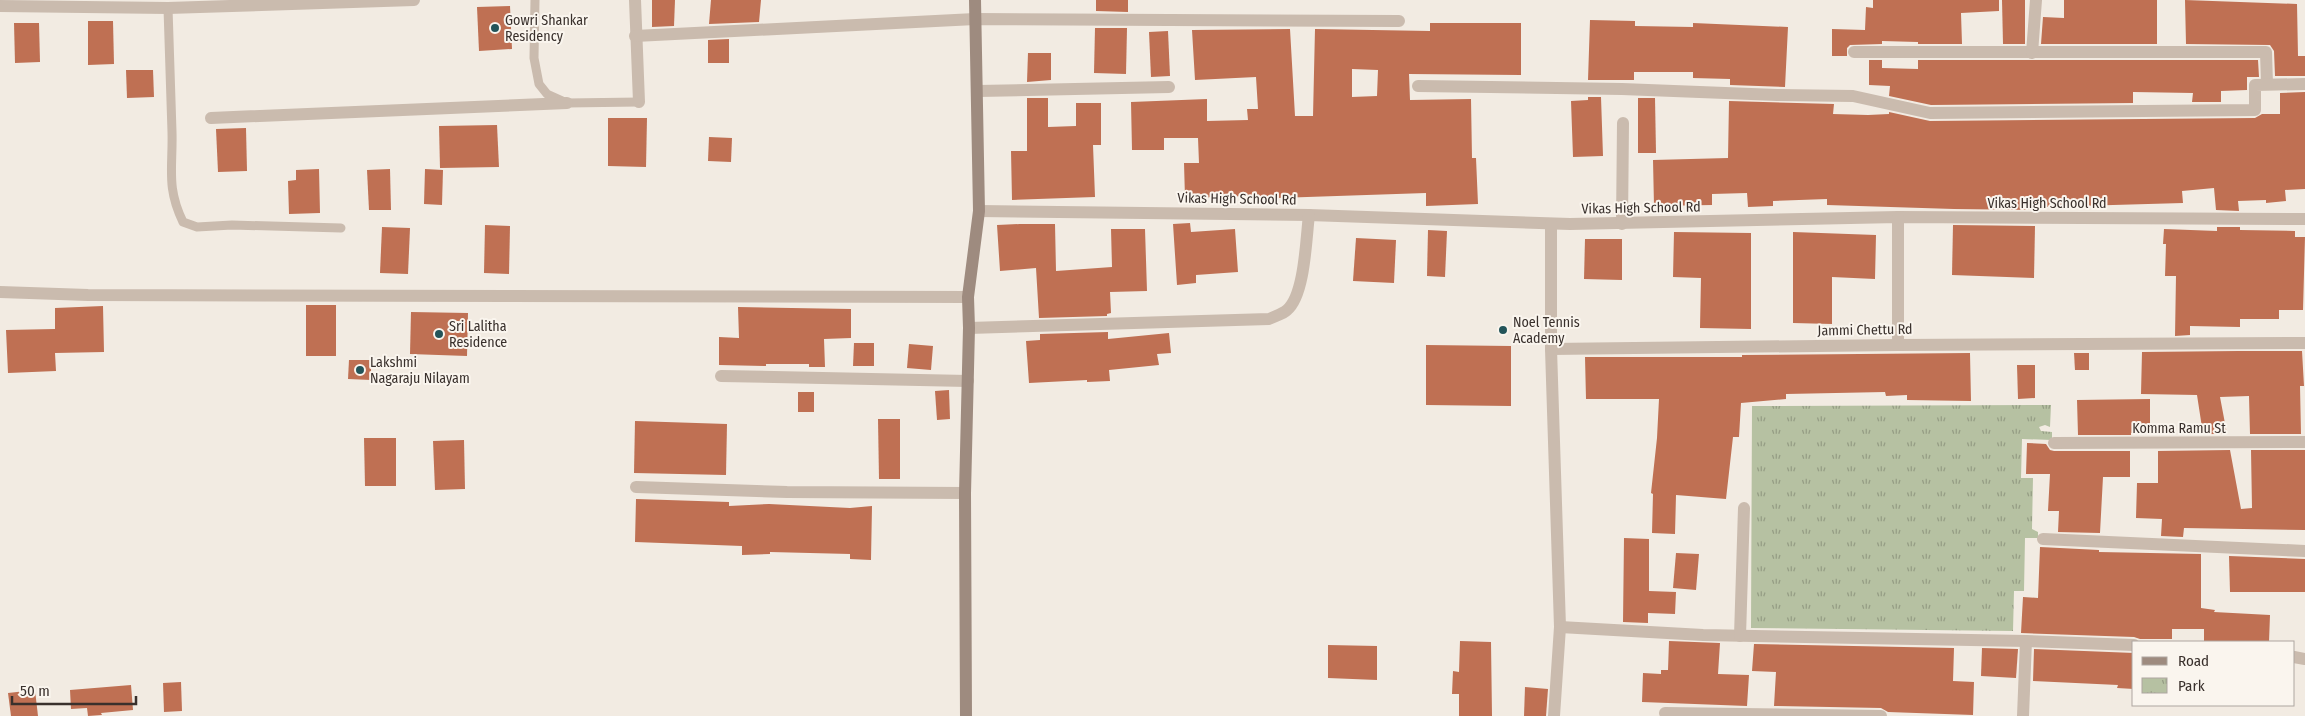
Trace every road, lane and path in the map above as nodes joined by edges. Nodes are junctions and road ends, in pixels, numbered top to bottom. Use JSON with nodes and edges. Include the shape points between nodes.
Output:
{"nodes":[{"id":1,"x":414,"y":0,"type":"edge"},
{"id":2,"x":535,"y":0,"type":"edge"},
{"id":3,"x":635,"y":0,"type":"edge"},
{"id":4,"x":975,"y":0,"type":"edge"},
{"id":5,"x":2036,"y":0,"type":"edge"},
{"id":6,"x":168,"y":4,"type":"edge"},
{"id":7,"x":0,"y":6,"type":"edge"},
{"id":8,"x":975,"y":20,"type":"junction"},
{"id":9,"x":1398,"y":21,"type":"dead end"},
{"id":10,"x":635,"y":36,"type":"junction"},
{"id":11,"x":1854,"y":52,"type":"dead end"},
{"id":12,"x":2032,"y":52,"type":"junction"},
{"id":13,"x":2267,"y":84,"type":"junction"},
{"id":14,"x":2305,"y":84,"type":"edge"},
{"id":15,"x":1418,"y":86,"type":"dead end"},
{"id":16,"x":1169,"y":87,"type":"dead end"},
{"id":17,"x":978,"y":91,"type":"junction"},
{"id":18,"x":639,"y":102,"type":"joint"},
{"id":19,"x":567,"y":103,"type":"junction"},
{"id":20,"x":211,"y":118,"type":"dead end"},
{"id":21,"x":1623,"y":124,"type":"dead end"},
{"id":22,"x":979,"y":211,"type":"junction"},
{"id":23,"x":1309,"y":215,"type":"junction"},
{"id":24,"x":1898,"y":217,"type":"junction"},
{"id":25,"x":2305,"y":219,"type":"edge"},
{"id":26,"x":1551,"y":224,"type":"junction"},
{"id":27,"x":1622,"y":224,"type":"junction"},
{"id":28,"x":340,"y":228,"type":"dead end"},
{"id":29,"x":0,"y":292,"type":"edge"},
{"id":30,"x":968,"y":297,"type":"junction"},
{"id":31,"x":969,"y":328,"type":"junction"},
{"id":32,"x":2305,"y":343,"type":"edge"},
{"id":33,"x":1898,"y":344,"type":"junction"},
{"id":34,"x":1551,"y":350,"type":"junction"},
{"id":35,"x":721,"y":376,"type":"dead end"},
{"id":36,"x":968,"y":381,"type":"junction"},
{"id":37,"x":2305,"y":442,"type":"edge"},
{"id":38,"x":2054,"y":443,"type":"dead end"},
{"id":39,"x":636,"y":487,"type":"dead end"},
{"id":40,"x":966,"y":493,"type":"junction"},
{"id":41,"x":1744,"y":508,"type":"dead end"},
{"id":42,"x":2043,"y":539,"type":"dead end"},
{"id":43,"x":2305,"y":551,"type":"edge"},
{"id":44,"x":1560,"y":627,"type":"junction"},
{"id":45,"x":1740,"y":636,"type":"junction"},
{"id":46,"x":2026,"y":641,"type":"junction"},
{"id":47,"x":2132,"y":645,"type":"edge"},
{"id":48,"x":1665,"y":713,"type":"dead end"},
{"id":49,"x":966,"y":716,"type":"edge"},
{"id":50,"x":1554,"y":716,"type":"edge"},
{"id":51,"x":1881,"y":716,"type":"edge"},
{"id":52,"x":2023,"y":716,"type":"edge"}],
"edges":[{"from":1,"to":6,"type":"street"},
{"from":2,"to":19,"type":"lane","via":[[534,58],[539,84],[547,94]]},
{"from":3,"to":10,"type":"street"},
{"from":4,"to":8,"type":"street"},
{"from":5,"to":12,"type":"street"},
{"from":6,"to":7,"type":"street"},
{"from":6,"to":28,"type":"lane","via":[[171,180],[174,204],[183,222],[197,226]]},
{"from":8,"to":9,"type":"street"},
{"from":8,"to":10,"type":"street"},
{"from":8,"to":17,"type":"street"},
{"from":10,"to":18,"type":"street"},
{"from":11,"to":12,"type":"street"},
{"from":12,"to":13,"type":"street","via":[[2266,52]]},
{"from":13,"to":14,"type":"street"},
{"from":13,"to":15,"type":"street","via":[[2255,85],[2255,110],[1930,113],[1853,96]]},
{"from":16,"to":17,"type":"street"},
{"from":17,"to":22,"type":"street"},
{"from":18,"to":19,"type":"lane"},
{"from":19,"to":20,"type":"street"},
{"from":21,"to":27,"type":"street"},
{"from":22,"to":23,"type":"street","name":"Vikas High School Rd"},
{"from":22,"to":30,"type":"street"},
{"from":23,"to":26,"type":"street","name":"Vikas High School Rd"},
{"from":23,"to":31,"type":"street","via":[[1296,299],[1287,310],[1269,319]]},
{"from":24,"to":25,"type":"street","name":"Vikas High School Rd"},
{"from":24,"to":27,"type":"street","name":"Vikas High School Rd"},
{"from":24,"to":33,"type":"street"},
{"from":26,"to":27,"type":"street","name":"Vikas High School Rd"},
{"from":26,"to":34,"type":"street"},
{"from":29,"to":30,"type":"street","via":[[88,295]]},
{"from":30,"to":31,"type":"street"},
{"from":31,"to":36,"type":"street"},
{"from":32,"to":33,"type":"street","name":"Jammi Chettu Rd"},
{"from":33,"to":34,"type":"street","name":"Jammi Chettu Rd"},
{"from":34,"to":44,"type":"street"},
{"from":35,"to":36,"type":"street"},
{"from":36,"to":40,"type":"street"},
{"from":37,"to":38,"type":"street","name":"Komma Ramu St"},
{"from":39,"to":40,"type":"street"},
{"from":40,"to":49,"type":"street"},
{"from":41,"to":45,"type":"street"},
{"from":42,"to":43,"type":"street"},
{"from":44,"to":45,"type":"street"},
{"from":44,"to":50,"type":"street"},
{"from":45,"to":46,"type":"street"},
{"from":46,"to":47,"type":"street"},
{"from":46,"to":52,"type":"street"},
{"from":48,"to":51,"type":"street"}]}
